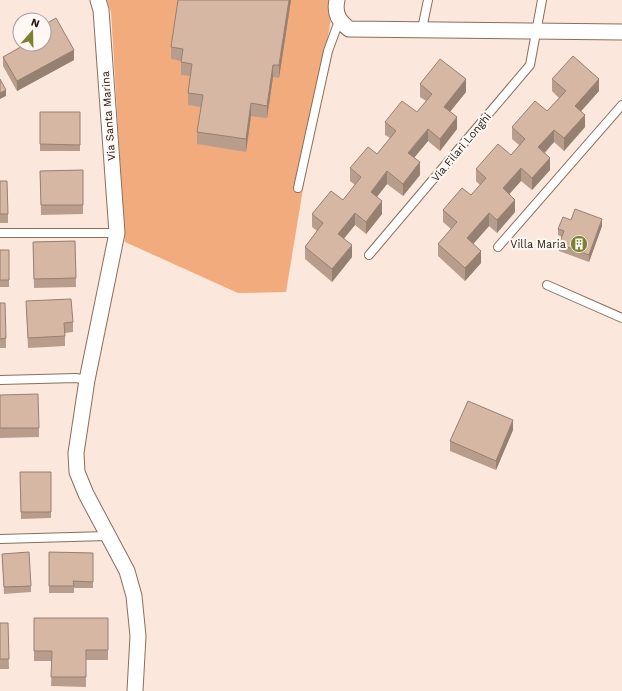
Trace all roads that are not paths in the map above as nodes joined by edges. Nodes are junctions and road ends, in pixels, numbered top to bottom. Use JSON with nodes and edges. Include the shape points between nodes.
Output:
{"nodes":[{"id":1,"x":98,"y":0,"type":"edge"},
{"id":2,"x":337,"y":0,"type":"edge"},
{"id":3,"x":428,"y":0,"type":"edge"},
{"id":4,"x":542,"y":0,"type":"edge"},
{"id":5,"x":339,"y":21,"type":"junction"},
{"id":6,"x":422,"y":29,"type":"junction"},
{"id":7,"x":538,"y":31,"type":"junction"},
{"id":8,"x":622,"y":32,"type":"edge"},
{"id":9,"x":622,"y":105,"type":"edge"},
{"id":10,"x":298,"y":188,"type":"dead end"},
{"id":11,"x":0,"y":233,"type":"edge"},
{"id":12,"x":118,"y":233,"type":"junction"},
{"id":13,"x":498,"y":248,"type":"dead end"},
{"id":14,"x":369,"y":255,"type":"dead end"},
{"id":15,"x":547,"y":285,"type":"dead end"},
{"id":16,"x":622,"y":318,"type":"edge"},
{"id":17,"x":0,"y":380,"type":"edge"},
{"id":18,"x":87,"y":380,"type":"junction"},
{"id":19,"x":107,"y":536,"type":"junction"},
{"id":20,"x":0,"y":539,"type":"edge"},
{"id":21,"x":135,"y":691,"type":"edge"}],
"edges":[{"from":1,"to":12,"type":"street","name":"Via Santa Marina","via":[[101,10]]},
{"from":2,"to":5,"type":"street","via":[[335,7]]},
{"from":3,"to":6,"type":"lane"},
{"from":4,"to":7,"type":"lane","name":"Via Filari Longhi"},
{"from":5,"to":6,"type":"street","via":[[349,29]]},
{"from":5,"to":10,"type":"lane","via":[[328,51]]},
{"from":6,"to":7,"type":"street"},
{"from":7,"to":8,"type":"street"},
{"from":7,"to":14,"type":"lane","name":"Via Filari Longhi","via":[[530,65]]},
{"from":9,"to":13,"type":"lane"},
{"from":11,"to":12,"type":"lane"},
{"from":12,"to":18,"type":"street","name":"Via Santa Marina"},
{"from":15,"to":16,"type":"lane"},
{"from":17,"to":18,"type":"lane"},
{"from":18,"to":19,"type":"street","name":"Via Santa Marina","via":[[76,453],[77,472]]},
{"from":19,"to":20,"type":"lane"},
{"from":19,"to":21,"type":"street","name":"Via Santa Marina","via":[[127,571],[134,596],[138,636]]}]}
